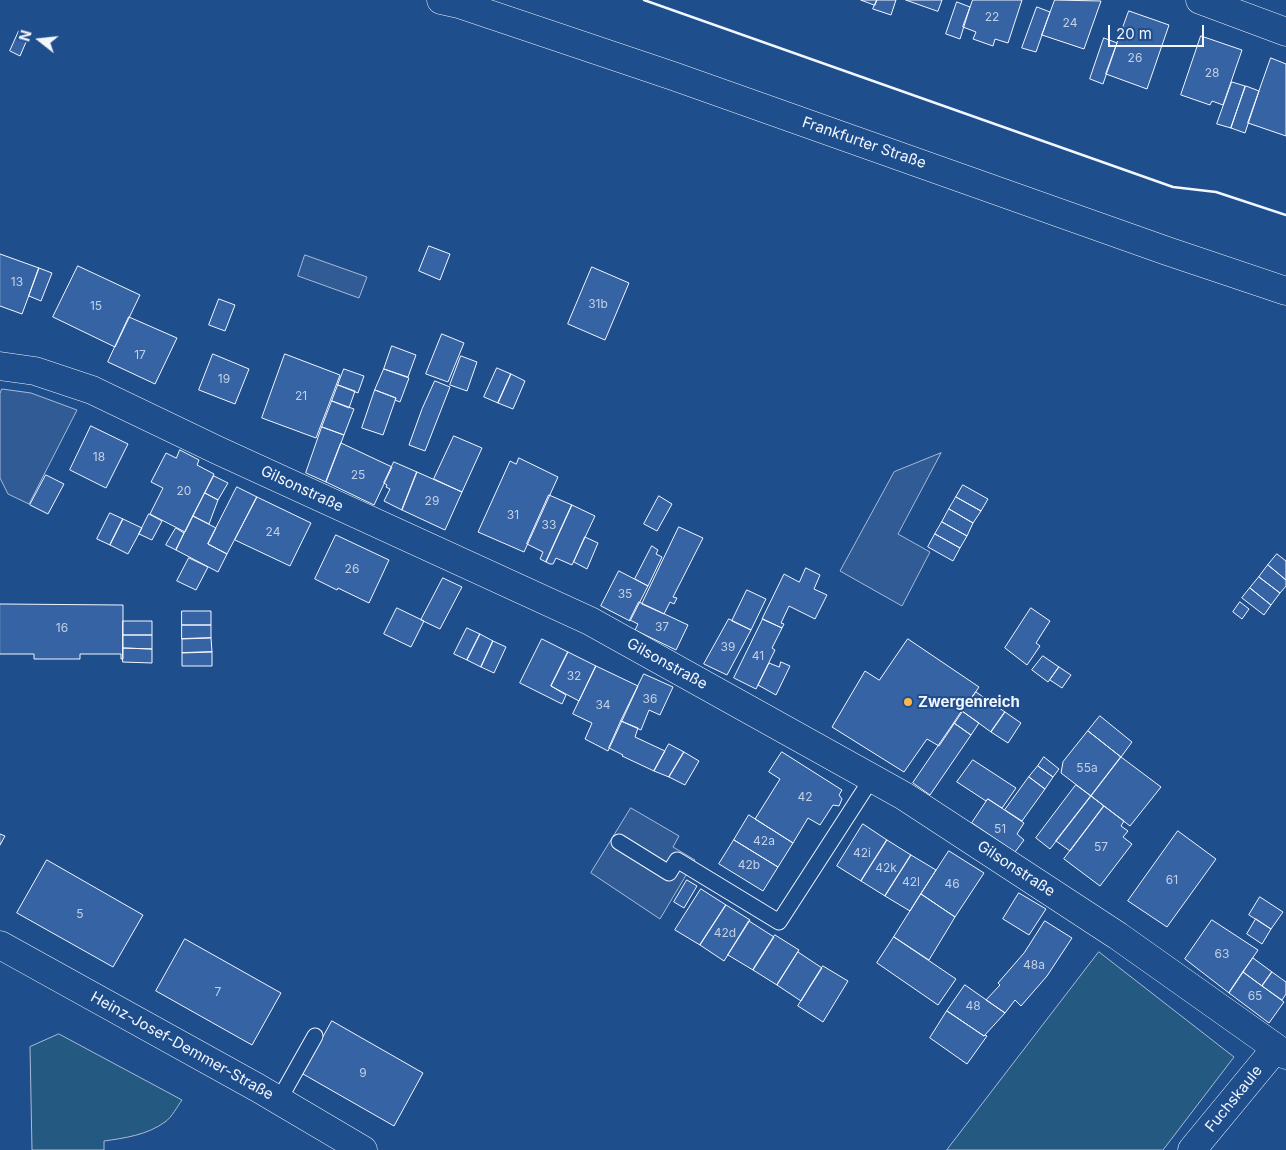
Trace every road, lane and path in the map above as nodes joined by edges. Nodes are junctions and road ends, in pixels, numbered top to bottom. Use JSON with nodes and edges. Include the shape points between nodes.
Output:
{"nodes":[{"id":1,"x":441,"y":0,"type":"edge"},
{"id":2,"x":1200,"y":0,"type":"edge"},
{"id":3,"x":1286,"y":32,"type":"edge"},
{"id":4,"x":1286,"y":291,"type":"edge"},
{"id":5,"x":0,"y":366,"type":"edge"},
{"id":6,"x":872,"y":778,"type":"junction"},
{"id":7,"x":619,"y":842,"type":"dead end"},
{"id":8,"x":0,"y":945,"type":"edge"},
{"id":9,"x":315,"y":1036,"type":"dead end"},
{"id":10,"x":1281,"y":1052,"type":"edge"},
{"id":11,"x":279,"y":1100,"type":"junction"},
{"id":12,"x":363,"y":1150,"type":"edge"},
{"id":13,"x":1192,"y":1150,"type":"edge"}],
"edges":[{"from":1,"to":4,"type":"street","name":"Frankfurter Straße","via":[[673,76]]},
{"from":2,"to":3,"type":"street"},
{"from":5,"to":6,"type":"street","name":"Gilsonstraße","via":[[35,371],[92,390],[590,621]]},
{"from":6,"to":7,"type":"lane","via":[[779,922],[677,860],[669,873]]},
{"from":6,"to":10,"type":"street","name":"Gilsonstraße","via":[[1118,936]]},
{"from":8,"to":11,"type":"street","name":"Heinz-Josef-Demmer-Straße"},
{"from":9,"to":11,"type":"lane"},
{"from":10,"to":13,"type":"street","name":"Fuchskaule"},
{"from":11,"to":12,"type":"street","name":"Heinz-Josef-Demmer-Straße"}]}
